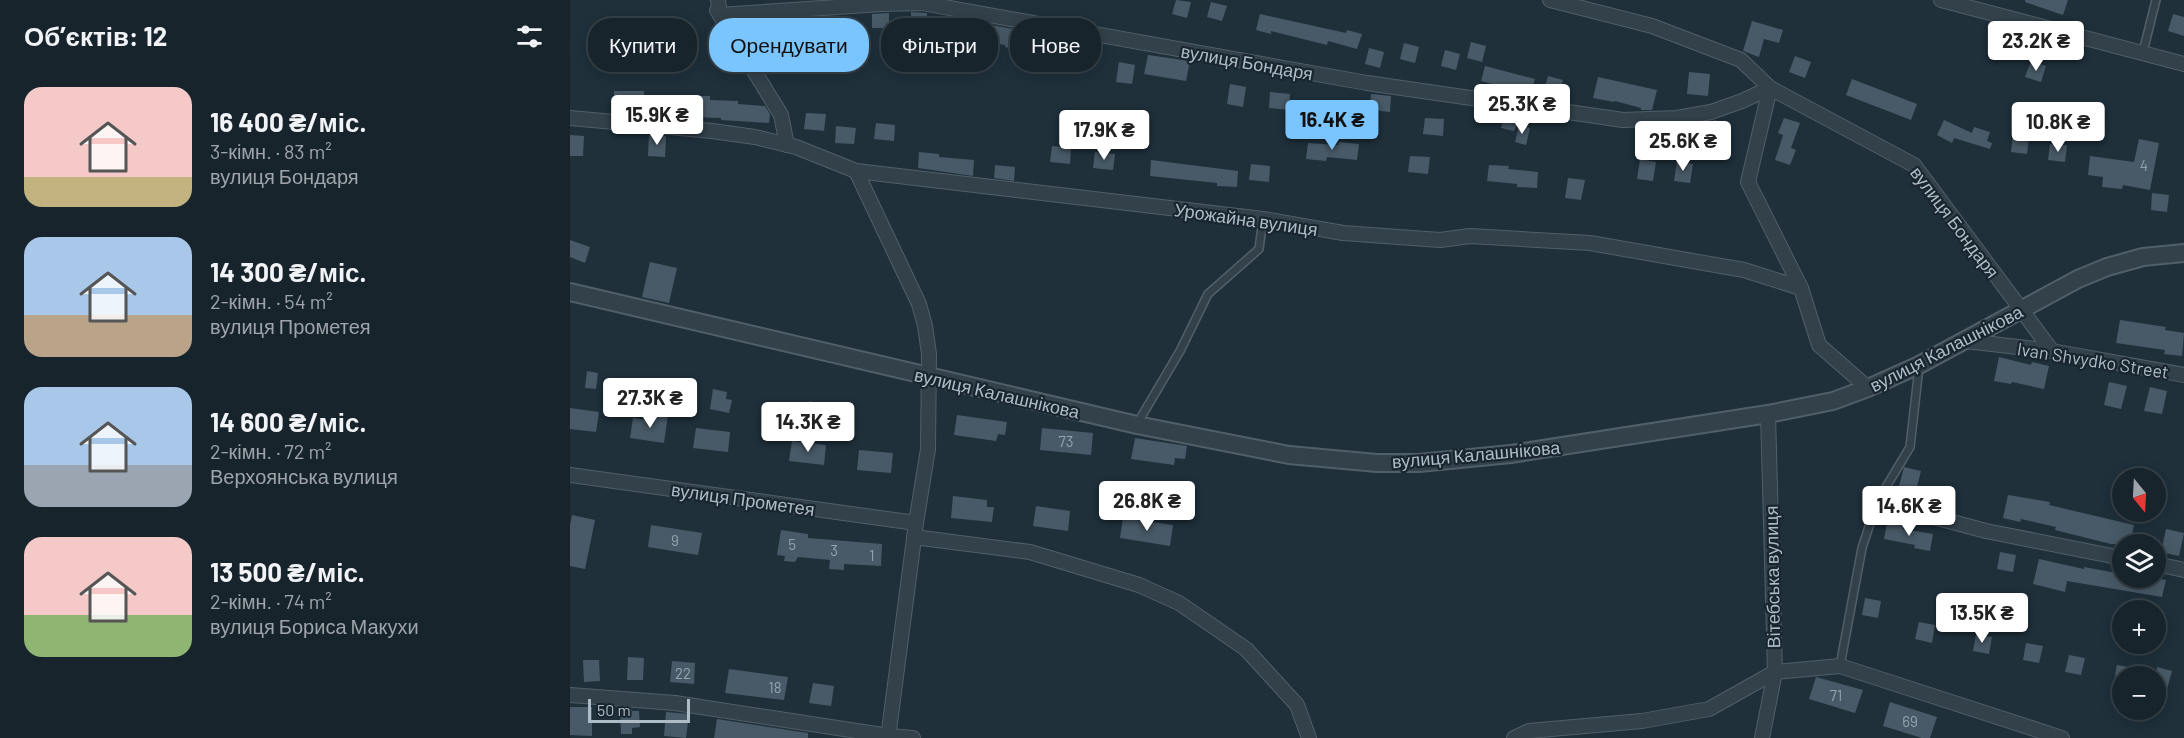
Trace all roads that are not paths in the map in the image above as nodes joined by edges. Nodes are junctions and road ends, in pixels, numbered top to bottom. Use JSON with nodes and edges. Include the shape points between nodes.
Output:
{"nodes":[{"id":1,"x":710,"y":0,"type":"edge"},
{"id":2,"x":718,"y":0,"type":"edge"},
{"id":3,"x":1550,"y":0,"type":"edge"},
{"id":4,"x":1941,"y":0,"type":"edge"},
{"id":5,"x":2156,"y":0,"type":"edge"},
{"id":6,"x":720,"y":15,"type":"junction"},
{"id":7,"x":2143,"y":52,"type":"junction"},
{"id":8,"x":2184,"y":64,"type":"edge"},
{"id":9,"x":1770,"y":88,"type":"junction"},
{"id":10,"x":570,"y":118,"type":"edge"},
{"id":11,"x":787,"y":145,"type":"junction"},
{"id":12,"x":856,"y":171,"type":"junction"},
{"id":13,"x":1263,"y":219,"type":"junction"},
{"id":14,"x":2184,"y":253,"type":"edge"},
{"id":15,"x":1801,"y":288,"type":"junction"},
{"id":16,"x":570,"y":292,"type":"edge"},
{"id":17,"x":2022,"y":311,"type":"junction"},
{"id":18,"x":1966,"y":341,"type":"junction"},
{"id":19,"x":2052,"y":351,"type":"junction"},
{"id":20,"x":1919,"y":365,"type":"junction"},
{"id":21,"x":2184,"y":375,"type":"edge"},
{"id":22,"x":928,"y":377,"type":"junction"},
{"id":23,"x":1868,"y":388,"type":"junction"},
{"id":24,"x":1768,"y":414,"type":"junction"},
{"id":25,"x":1137,"y":424,"type":"junction"},
{"id":26,"x":570,"y":475,"type":"edge"},
{"id":27,"x":1877,"y":502,"type":"junction"},
{"id":28,"x":916,"y":523,"type":"junction"},
{"id":29,"x":914,"y":537,"type":"junction"},
{"id":30,"x":2112,"y":556,"type":"edge"},
{"id":31,"x":2166,"y":566,"type":"edge"},
{"id":32,"x":2184,"y":570,"type":"edge"},
{"id":33,"x":1840,"y":666,"type":"junction"},
{"id":34,"x":1775,"y":672,"type":"junction"},
{"id":35,"x":570,"y":695,"type":"edge"},
{"id":36,"x":889,"y":737,"type":"edge"},
{"id":37,"x":913,"y":738,"type":"edge"},
{"id":38,"x":1309,"y":738,"type":"edge"},
{"id":39,"x":1514,"y":738,"type":"edge"},
{"id":40,"x":1762,"y":738,"type":"edge"},
{"id":41,"x":2062,"y":738,"type":"edge"}],
"edges":[{"from":1,"to":6,"type":"street"},
{"from":2,"to":6,"type":"street"},
{"from":3,"to":9,"type":"street","name":"вулиця Бондаря","via":[[1652,26],[1741,60]]},
{"from":4,"to":7,"type":"street"},
{"from":5,"to":7,"type":"lane"},
{"from":6,"to":9,"type":"street","name":"вулиця Бондаря","via":[[922,3],[1367,83],[1623,120],[1711,112]]},
{"from":6,"to":11,"type":"street","via":[[781,115]]},
{"from":7,"to":8,"type":"street"},
{"from":9,"to":15,"type":"street","via":[[1748,182]]},
{"from":9,"to":17,"type":"street","name":"вулиця Бондаря","via":[[1914,165]]},
{"from":10,"to":11,"type":"street","name":"Урожайна вулиця","via":[[712,131]]},
{"from":11,"to":12,"type":"street","name":"Урожайна вулиця"},
{"from":12,"to":13,"type":"street","name":"Урожайна вулиця"},
{"from":12,"to":22,"type":"street","via":[[919,304],[929,354]]},
{"from":13,"to":15,"type":"street","name":"Урожайна вулиця","via":[[1343,233],[1430,240],[1470,236],[1590,243],[1744,270]]},
{"from":13,"to":25,"type":"lane","via":[[1259,249],[1208,294]]},
{"from":14,"to":17,"type":"street","name":"вулиця Калашнікова","via":[[2107,267]]},
{"from":15,"to":23,"type":"street","via":[[1819,345]]},
{"from":16,"to":22,"type":"street","name":"вулиця Калашнікова"},
{"from":17,"to":18,"type":"street","name":"вулиця Калашнікова"},
{"from":17,"to":19,"type":"street","name":"вулиця Бондаря"},
{"from":18,"to":19,"type":"street","name":"Ivan Shvydko Street"},
{"from":18,"to":20,"type":"street","name":"вулиця Калашнікова"},
{"from":19,"to":21,"type":"street","name":"Ivan Shvydko Street"},
{"from":20,"to":23,"type":"street","name":"вулиця Калашнікова"},
{"from":20,"to":27,"type":"lane","via":[[1910,447]]},
{"from":22,"to":25,"type":"street","name":"вулиця Калашнікова"},
{"from":22,"to":28,"type":"street","via":[[928,449]]},
{"from":23,"to":24,"type":"street","name":"вулиця Калашнікова","via":[[1824,403]]},
{"from":24,"to":25,"type":"street","name":"вулиця Калашнікова","via":[[1511,454],[1419,463],[1289,455]]},
{"from":24,"to":34,"type":"street","name":"Вітебська вулиця"},
{"from":26,"to":28,"type":"street","name":"вулиця Прометея"},
{"from":27,"to":30,"type":"street","via":[[1986,531]]},
{"from":27,"to":33,"type":"lane","via":[[1862,548]]},
{"from":28,"to":29,"type":"street"},
{"from":29,"to":36,"type":"street"},
{"from":29,"to":38,"type":"street","via":[[1030,552],[1139,585],[1179,603],[1246,649],[1297,705]]},
{"from":31,"to":32,"type":"street"},
{"from":33,"to":34,"type":"street"},
{"from":33,"to":41,"type":"street"},
{"from":34,"to":39,"type":"street","via":[[1709,709],[1642,721],[1529,731]]},
{"from":34,"to":40,"type":"street","name":"Вітебська вулиця"},
{"from":35,"to":36,"type":"street","via":[[675,703]]},
{"from":36,"to":37,"type":"street"}]}
